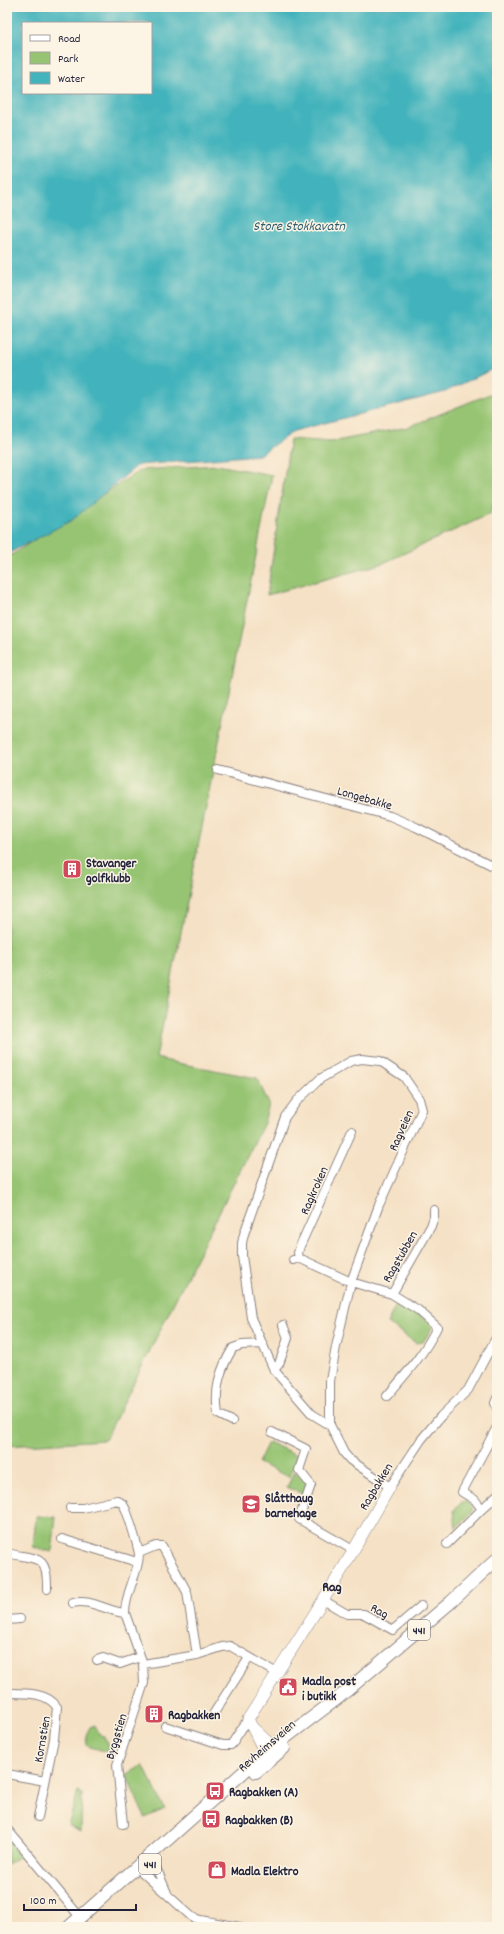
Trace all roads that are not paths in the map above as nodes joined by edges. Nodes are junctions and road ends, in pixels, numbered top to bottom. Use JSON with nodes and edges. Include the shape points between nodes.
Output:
{"nodes":[{"id":1,"x":218,"y":770,"type":"dead end"},
{"id":2,"x":497,"y":868,"type":"edge"},
{"id":3,"x":352,"y":1131,"type":"dead end"},
{"id":4,"x":434,"y":1210,"type":"dead end"},
{"id":5,"x":351,"y":1282,"type":"junction"},
{"id":6,"x":392,"y":1294,"type":"junction"},
{"id":7,"x":283,"y":1325,"type":"dead end"},
{"id":8,"x":497,"y":1336,"type":"edge"},
{"id":9,"x":262,"y":1344,"type":"junction"},
{"id":10,"x":494,"y":1350,"type":"edge"},
{"id":11,"x":274,"y":1370,"type":"junction"},
{"id":12,"x":387,"y":1396,"type":"dead end"},
{"id":13,"x":497,"y":1398,"type":"edge"},
{"id":14,"x":497,"y":1408,"type":"edge"},
{"id":15,"x":232,"y":1421,"type":"dead end"},
{"id":16,"x":330,"y":1425,"type":"junction"},
{"id":17,"x":497,"y":1427,"type":"edge"},
{"id":18,"x":272,"y":1432,"type":"dead end"},
{"id":19,"x":390,"y":1487,"type":"junction"},
{"id":20,"x":497,"y":1495,"type":"edge"},
{"id":21,"x":70,"y":1508,"type":"dead end"},
{"id":22,"x":482,"y":1509,"type":"junction"},
{"id":23,"x":62,"y":1539,"type":"dead end"},
{"id":24,"x":448,"y":1544,"type":"dead end"},
{"id":25,"x":353,"y":1550,"type":"junction"},
{"id":26,"x":7,"y":1553,"type":"edge"},
{"id":27,"x":138,"y":1553,"type":"junction"},
{"id":28,"x":497,"y":1559,"type":"edge"},
{"id":29,"x":137,"y":1562,"type":"junction"},
{"id":30,"x":46,"y":1589,"type":"dead end"},
{"id":31,"x":323,"y":1600,"type":"junction"},
{"id":32,"x":73,"y":1603,"type":"dead end"},
{"id":33,"x":421,"y":1606,"type":"dead end"},
{"id":34,"x":125,"y":1613,"type":"junction"},
{"id":35,"x":20,"y":1619,"type":"dead end"},
{"id":36,"x":7,"y":1620,"type":"edge"},
{"id":37,"x":197,"y":1655,"type":"junction"},
{"id":38,"x":249,"y":1658,"type":"junction"},
{"id":39,"x":97,"y":1660,"type":"dead end"},
{"id":40,"x":141,"y":1661,"type":"junction"},
{"id":41,"x":277,"y":1673,"type":"junction"},
{"id":42,"x":7,"y":1693,"type":"edge"},
{"id":43,"x":214,"y":1713,"type":"dead end"},
{"id":44,"x":250,"y":1723,"type":"junction"},
{"id":45,"x":165,"y":1726,"type":"dead end"},
{"id":46,"x":270,"y":1752,"type":"junction"},
{"id":47,"x":7,"y":1774,"type":"edge"},
{"id":48,"x":45,"y":1781,"type":"junction"},
{"id":49,"x":38,"y":1817,"type":"dead end"},
{"id":50,"x":123,"y":1824,"type":"dead end"},
{"id":51,"x":7,"y":1829,"type":"edge"},
{"id":52,"x":145,"y":1866,"type":"junction"},
{"id":53,"x":167,"y":1893,"type":"junction"},
{"id":54,"x":80,"y":1917,"type":"junction"},
{"id":55,"x":69,"y":1927,"type":"edge"},
{"id":56,"x":240,"y":1927,"type":"edge"}],
"edges":[{"from":1,"to":2,"type":"street","name":"Longebakke","via":[[390,816]]},
{"from":3,"to":5,"type":"street","name":"Ragkroken","via":[[296,1259]]},
{"from":4,"to":6,"type":"street","name":"Ragstubben","via":[[431,1226]]},
{"from":5,"to":6,"type":"street","name":"Ragkroken"},
{"from":5,"to":9,"type":"street","name":"Ragveien","via":[[378,1205],[422,1110],[419,1099],[404,1076],[374,1059],[351,1061],[320,1079],[297,1101],[285,1118],[242,1244],[250,1318]]},
{"from":5,"to":16,"type":"street","name":"Ragveien","via":[[330,1381]]},
{"from":6,"to":12,"type":"street","name":"Ragstubben","via":[[418,1310],[437,1327],[414,1365]]},
{"from":7,"to":11,"type":"street","via":[[288,1338],[279,1364]]},
{"from":8,"to":10,"type":"street","name":"Ragbakken"},
{"from":9,"to":11,"type":"street","name":"Ragveien"},
{"from":9,"to":15,"type":"street","via":[[232,1348],[220,1373],[216,1396],[218,1414]]},
{"from":10,"to":19,"type":"street","name":"Ragbakken","via":[[468,1390],[421,1440]]},
{"from":11,"to":16,"type":"street","name":"Ragveien","via":[[312,1414]]},
{"from":13,"to":14,"type":"street"},
{"from":16,"to":19,"type":"street","name":"Ragveien","via":[[350,1460]]},
{"from":17,"to":22,"type":"street","via":[[462,1492],[475,1500]]},
{"from":18,"to":25,"type":"street","via":[[306,1449],[299,1470],[311,1485],[299,1519]]},
{"from":19,"to":25,"type":"street","name":"Ragbakken"},
{"from":20,"to":22,"type":"street"},
{"from":21,"to":27,"type":"street","name":"Byggstien","via":[[83,1508],[117,1500],[126,1510]]},
{"from":22,"to":24,"type":"street"},
{"from":23,"to":29,"type":"street"},
{"from":25,"to":31,"type":"street","name":"Ragbakken"},
{"from":26,"to":30,"type":"street","via":[[43,1563],[47,1573]]},
{"from":27,"to":29,"type":"street","name":"Byggstien"},
{"from":27,"to":37,"type":"street","via":[[162,1546],[176,1569],[187,1592]]},
{"from":28,"to":46,"type":"main road","name":"Revheimsveien","number":"441","via":[[451,1602]]},
{"from":29,"to":34,"type":"street","name":"Byggstien"},
{"from":31,"to":33,"type":"street","name":"Rag","via":[[347,1614],[364,1614],[393,1630]]},
{"from":31,"to":41,"type":"street","name":"Ragbakken"},
{"from":32,"to":34,"type":"street","via":[[82,1601]]},
{"from":34,"to":40,"type":"street","name":"Byggstien"},
{"from":35,"to":36,"type":"street"},
{"from":37,"to":38,"type":"street","via":[[222,1646],[230,1646]]},
{"from":37,"to":40,"type":"street"},
{"from":38,"to":41,"type":"street"},
{"from":38,"to":43,"type":"street"},
{"from":39,"to":40,"type":"street","via":[[103,1658],[120,1664]]},
{"from":40,"to":50,"type":"street","name":"Byggstien","via":[[144,1683],[117,1765]]},
{"from":41,"to":44,"type":"street","name":"Ragbakken"},
{"from":42,"to":48,"type":"street","name":"Kornstien","via":[[42,1696],[57,1707],[54,1739]]},
{"from":44,"to":45,"type":"street","name":"Ragbakken","via":[[231,1745],[223,1745]]},
{"from":44,"to":46,"type":"street"},
{"from":46,"to":52,"type":"main road","name":"Revheimsveien","number":"441"},
{"from":47,"to":48,"type":"street","name":"Kornstien"},
{"from":48,"to":49,"type":"street","name":"Kornstien"},
{"from":51,"to":54,"type":"street"},
{"from":52,"to":53,"type":"street"},
{"from":52,"to":53,"type":"street","via":[[158,1872]]},
{"from":52,"to":54,"type":"main road","name":"Revheimsveien","number":"441","via":[[113,1895]]},
{"from":53,"to":56,"type":"street","via":[[192,1917]]},
{"from":54,"to":55,"type":"main road","name":"Revheimsveien","number":"441"}]}
